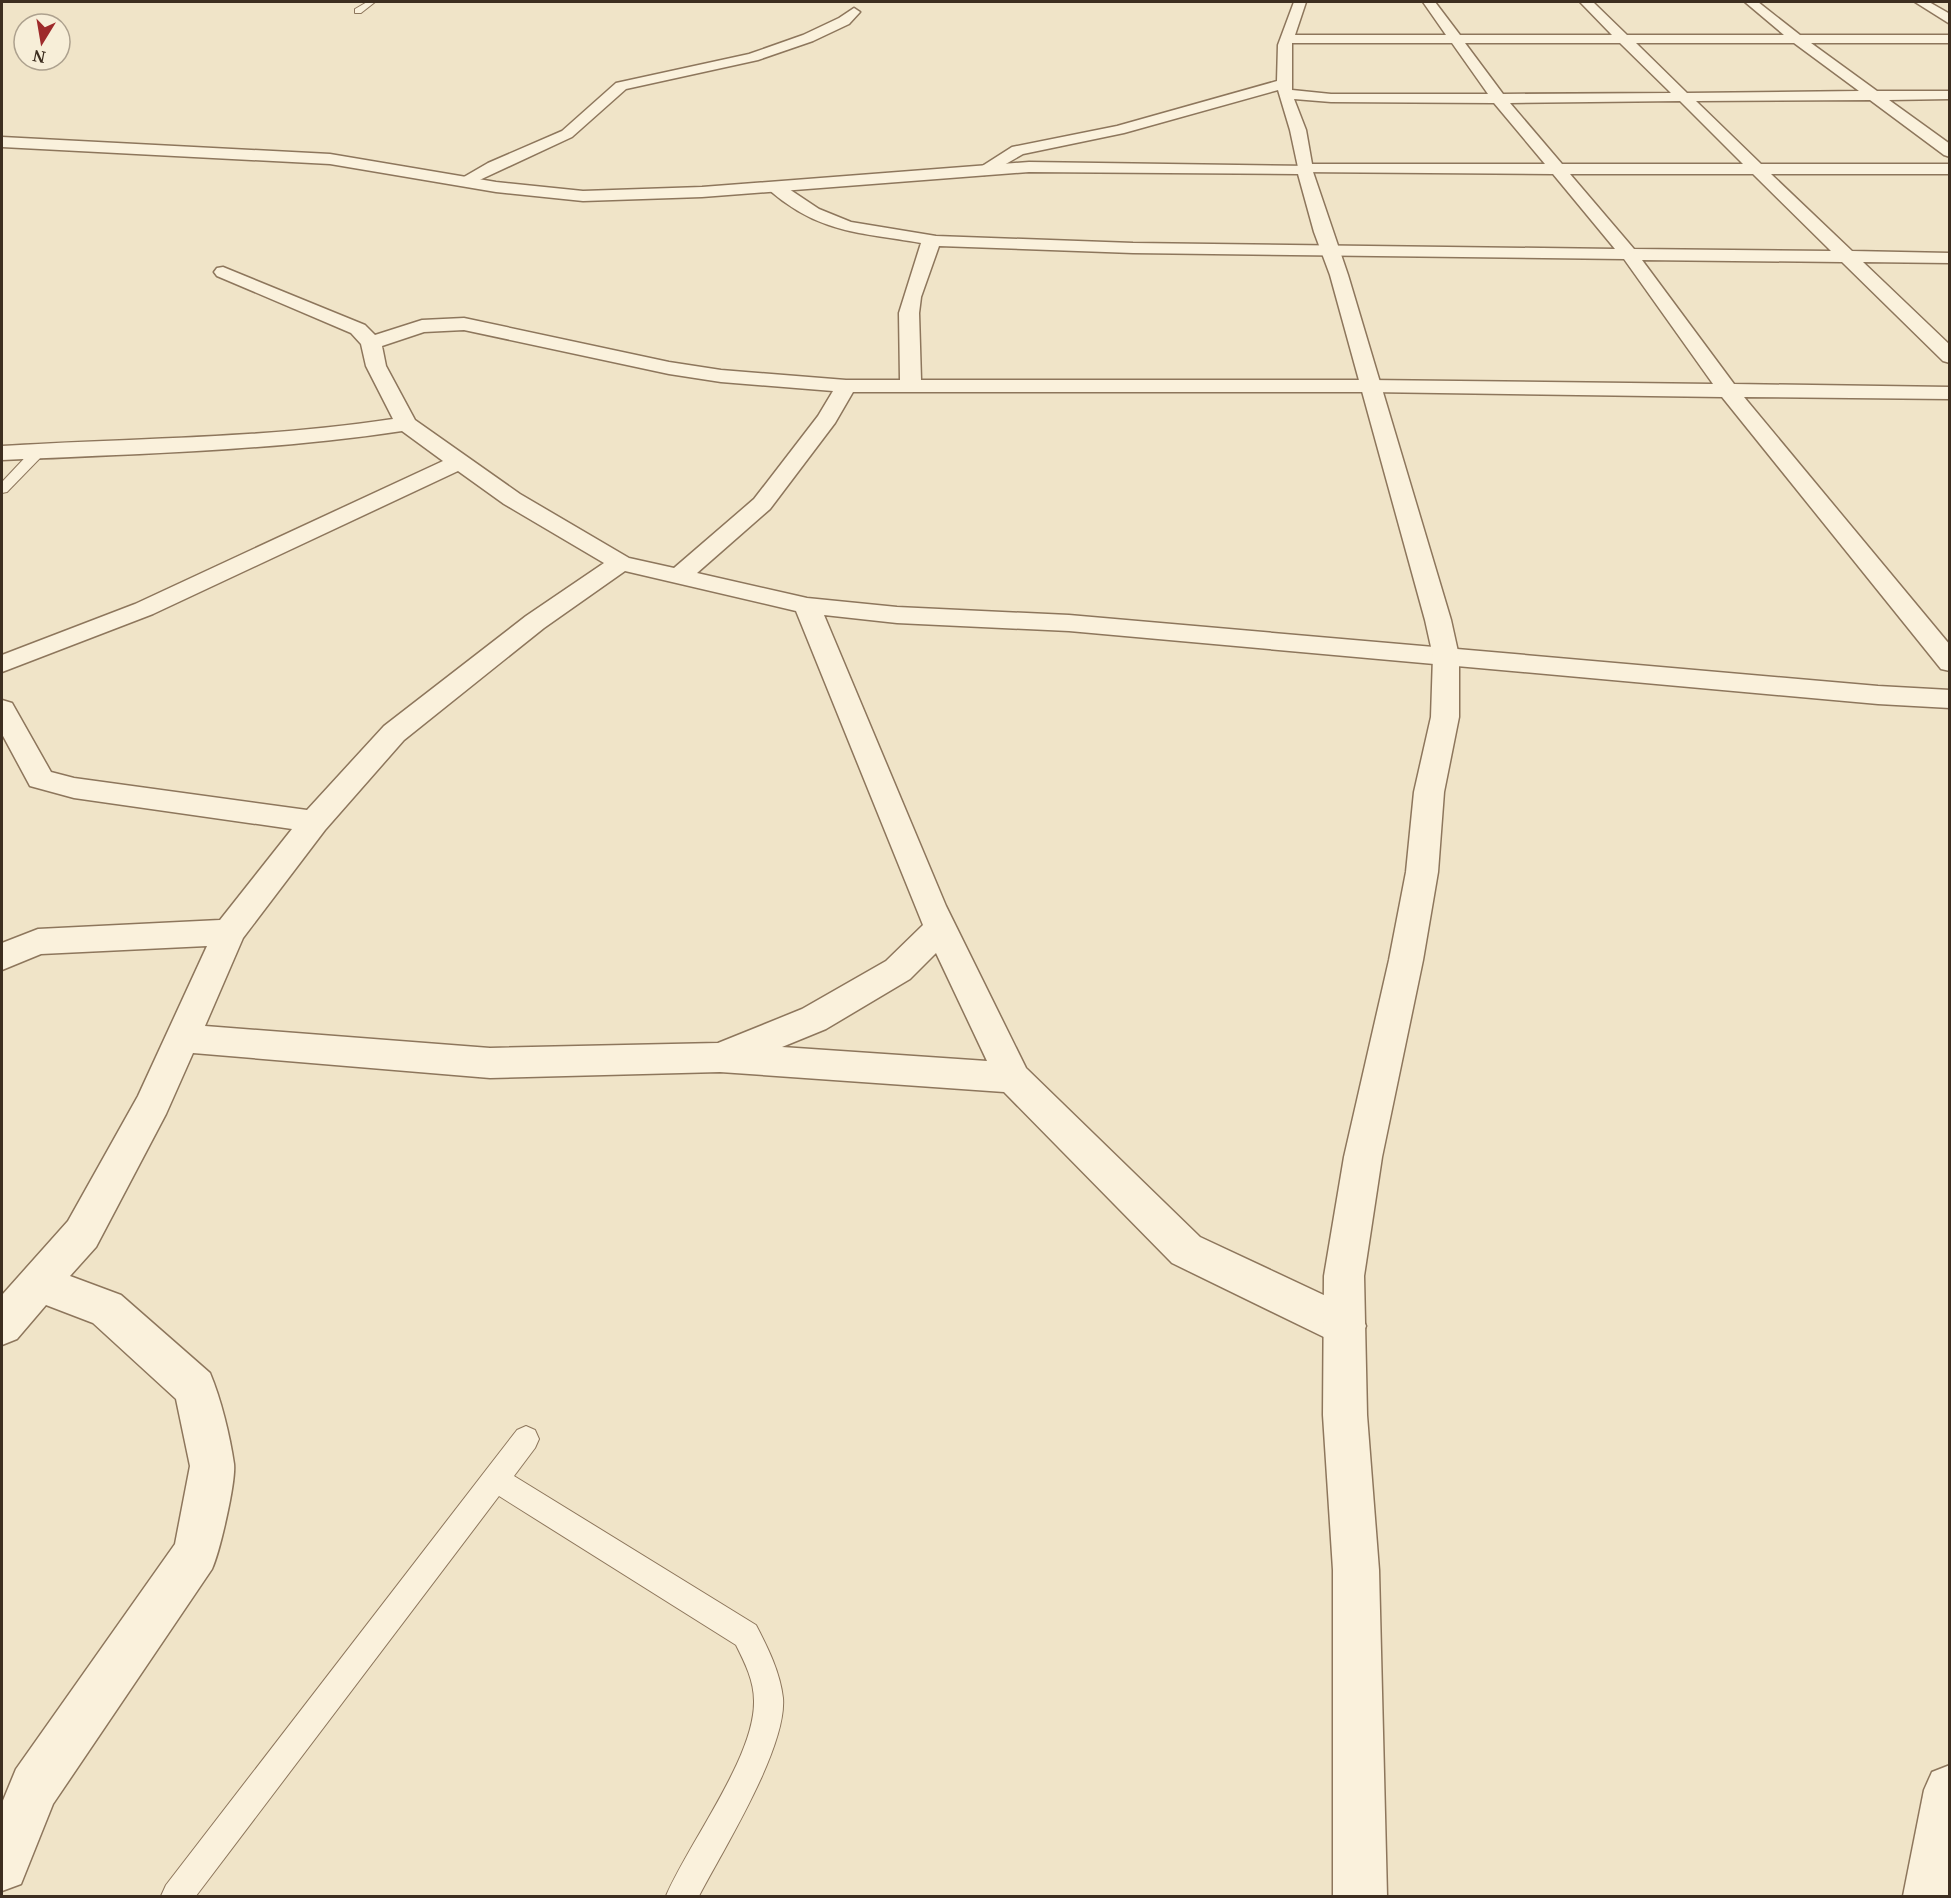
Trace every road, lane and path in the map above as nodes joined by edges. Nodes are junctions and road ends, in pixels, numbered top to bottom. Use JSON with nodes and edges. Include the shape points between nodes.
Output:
{"nodes":[{"id":1,"x":371,"y":2,"type":"edge"},
{"id":2,"x":1300,"y":2,"type":"edge"},
{"id":3,"x":1429,"y":2,"type":"edge"},
{"id":4,"x":1586,"y":2,"type":"edge"},
{"id":5,"x":1751,"y":2,"type":"edge"},
{"id":6,"x":1921,"y":2,"type":"edge"},
{"id":7,"x":358,"y":11,"type":"dead end"},
{"id":8,"x":854,"y":12,"type":"dead end"},
{"id":9,"x":1950,"y":20,"type":"edge"},
{"id":10,"x":1288,"y":39,"type":"junction"},
{"id":11,"x":1624,"y":39,"type":"junction"},
{"id":12,"x":1797,"y":39,"type":"junction"},
{"id":13,"x":1950,"y":39,"type":"edge"},
{"id":14,"x":1456,"y":40,"type":"junction"},
{"id":15,"x":1285,"y":89,"type":"junction"},
{"id":16,"x":1950,"y":95,"type":"edge"},
{"id":17,"x":1873,"y":96,"type":"junction"},
{"id":18,"x":1686,"y":98,"type":"junction"},
{"id":19,"x":1499,"y":99,"type":"junction"},
{"id":20,"x":2,"y":142,"type":"edge"},
{"id":21,"x":1950,"y":152,"type":"edge"},
{"id":22,"x":1554,"y":168,"type":"junction"},
{"id":23,"x":1305,"y":169,"type":"junction"},
{"id":24,"x":1757,"y":169,"type":"junction"},
{"id":25,"x":984,"y":170,"type":"junction"},
{"id":26,"x":1950,"y":170,"type":"edge"},
{"id":27,"x":465,"y":181,"type":"junction"},
{"id":28,"x":774,"y":186,"type":"junction"},
{"id":29,"x":936,"y":241,"type":"junction"},
{"id":30,"x":1330,"y":249,"type":"junction"},
{"id":31,"x":1628,"y":253,"type":"junction"},
{"id":32,"x":1849,"y":257,"type":"junction"},
{"id":33,"x":1950,"y":258,"type":"edge"},
{"id":34,"x":223,"y":272,"type":"dead end"},
{"id":35,"x":371,"y":343,"type":"junction"},
{"id":36,"x":1950,"y":357,"type":"edge"},
{"id":37,"x":846,"y":386,"type":"junction"},
{"id":38,"x":1369,"y":386,"type":"junction"},
{"id":39,"x":911,"y":387,"type":"junction"},
{"id":40,"x":1727,"y":388,"type":"junction"},
{"id":41,"x":1950,"y":393,"type":"edge"},
{"id":42,"x":406,"y":424,"type":"junction"},
{"id":43,"x":39,"y":451,"type":"junction"},
{"id":44,"x":2,"y":453,"type":"edge"},
{"id":45,"x":461,"y":461,"type":"junction"},
{"id":46,"x":2,"y":489,"type":"edge"},
{"id":47,"x":621,"y":563,"type":"junction"},
{"id":48,"x":679,"y":576,"type":"junction"},
{"id":49,"x":807,"y":606,"type":"junction"},
{"id":50,"x":1446,"y":656,"type":"junction"},
{"id":51,"x":1950,"y":663,"type":"edge"},
{"id":52,"x":2,"y":664,"type":"edge"},
{"id":53,"x":1950,"y":699,"type":"edge"},
{"id":54,"x":2,"y":709,"type":"edge"},
{"id":55,"x":314,"y":822,"type":"junction"},
{"id":56,"x":941,"y":928,"type":"junction"},
{"id":57,"x":229,"y":932,"type":"junction"},
{"id":58,"x":2,"y":957,"type":"edge"},
{"id":59,"x":181,"y":1038,"type":"junction"},
{"id":60,"x":720,"y":1057,"type":"junction"},
{"id":61,"x":1013,"y":1078,"type":"junction"},
{"id":62,"x":38,"y":1284,"type":"junction"},
{"id":63,"x":2,"y":1325,"type":"edge"},
{"id":64,"x":1345,"y":1326,"type":"junction"},
{"id":65,"x":526,"y":1439,"type":"dead end"},
{"id":66,"x":495,"y":1479,"type":"junction"},
{"id":67,"x":1950,"y":1790,"type":"edge"},
{"id":68,"x":2,"y":1865,"type":"edge"},
{"id":69,"x":177,"y":1896,"type":"edge"},
{"id":70,"x":682,"y":1896,"type":"edge"},
{"id":71,"x":1360,"y":1896,"type":"edge"},
{"id":72,"x":1930,"y":1896,"type":"edge"}],
"edges":[{"from":1,"to":7,"type":"lane"},
{"from":2,"to":10,"type":"street"},
{"from":3,"to":14,"type":"street"},
{"from":4,"to":11,"type":"street"},
{"from":5,"to":12,"type":"street"},
{"from":6,"to":9,"type":"street"},
{"from":8,"to":27,"type":"street","via":[[808,38],[753,57],[621,86],[567,134]]},
{"from":10,"to":14,"type":"street"},
{"from":10,"to":15,"type":"street"},
{"from":11,"to":12,"type":"street"},
{"from":11,"to":14,"type":"street"},
{"from":11,"to":18,"type":"street"},
{"from":12,"to":13,"type":"street"},
{"from":12,"to":17,"type":"street"},
{"from":14,"to":19,"type":"street"},
{"from":15,"to":19,"type":"street","via":[[1352,99]]},
{"from":15,"to":23,"type":"street"},
{"from":15,"to":25,"type":"street","via":[[1018,150]]},
{"from":16,"to":17,"type":"street"},
{"from":17,"to":18,"type":"street"},
{"from":17,"to":21,"type":"street"},
{"from":18,"to":19,"type":"street"},
{"from":18,"to":24,"type":"street"},
{"from":19,"to":22,"type":"street"},
{"from":20,"to":27,"type":"street","via":[[330,159]]},
{"from":22,"to":23,"type":"street"},
{"from":22,"to":24,"type":"street"},
{"from":22,"to":31,"type":"street"},
{"from":23,"to":25,"type":"street","via":[[1054,166]]},
{"from":23,"to":30,"type":"street"},
{"from":24,"to":26,"type":"street"},
{"from":24,"to":32,"type":"street"},
{"from":25,"to":28,"type":"street"},
{"from":27,"to":28,"type":"street","via":[[583,196]]},
{"from":28,"to":29,"type":"street","via":[[833,223]]},
{"from":29,"to":30,"type":"street"},
{"from":29,"to":39,"type":"street","via":[[929,245],[910,305]]},
{"from":30,"to":31,"type":"street"},
{"from":30,"to":38,"type":"street"},
{"from":31,"to":32,"type":"street"},
{"from":31,"to":40,"type":"street"},
{"from":32,"to":33,"type":"street"},
{"from":32,"to":36,"type":"street"},
{"from":34,"to":35,"type":"street","via":[[335,317],[358,329]]},
{"from":35,"to":37,"type":"street","via":[[422,326],[464,324],[669,368]]},
{"from":35,"to":42,"type":"street","via":[[376,366]]},
{"from":37,"to":39,"type":"street"},
{"from":37,"to":48,"type":"street","via":[[827,418],[762,504]]},
{"from":38,"to":39,"type":"street"},
{"from":38,"to":40,"type":"street"},
{"from":38,"to":50,"type":"street"},
{"from":40,"to":41,"type":"street"},
{"from":40,"to":51,"type":"street"},
{"from":42,"to":43,"type":"street","via":[[332,435]]},
{"from":42,"to":45,"type":"street"},
{"from":43,"to":44,"type":"street"},
{"from":43,"to":46,"type":"lane"},
{"from":45,"to":47,"type":"street","via":[[512,499]]},
{"from":45,"to":52,"type":"street","via":[[144,609]]},
{"from":47,"to":48,"type":"street"},
{"from":47,"to":55,"type":"street","via":[[526,629],[394,733]]},
{"from":48,"to":49,"type":"street"},
{"from":49,"to":50,"type":"street","via":[[897,615],[1069,623]]},
{"from":49,"to":56,"type":"street"},
{"from":50,"to":53,"type":"street"},
{"from":50,"to":64,"type":"street","via":[[1445,717],[1430,792],[1422,872],[1363,1157],[1344,1276]]},
{"from":54,"to":55,"type":"street","via":[[40,780]]},
{"from":55,"to":57,"type":"street"},
{"from":56,"to":60,"type":"street","via":[[898,970],[823,1014]]},
{"from":56,"to":61,"type":"street"},
{"from":57,"to":58,"type":"street","via":[[38,942]]},
{"from":57,"to":59,"type":"street"},
{"from":59,"to":60,"type":"street","via":[[490,1063]]},
{"from":59,"to":62,"type":"street","via":[[153,1102],[82,1234]]},
{"from":60,"to":61,"type":"street"},
{"from":61,"to":64,"type":"street","via":[[1186,1250]]},
{"from":62,"to":63,"type":"street"},
{"from":62,"to":68,"type":"street","via":[[107,1310],[195,1388],[212,1466],[196,1553],[34,1787]]},
{"from":64,"to":71,"type":"street","via":[[1345,1416],[1356,1570]]},
{"from":65,"to":66,"type":"lane"},
{"from":66,"to":69,"type":"lane"},
{"from":66,"to":70,"type":"lane","via":[[746,1635],[761,1660],[768,1691],[768,1721],[758,1752]]},
{"from":67,"to":72,"type":"street"}]}
